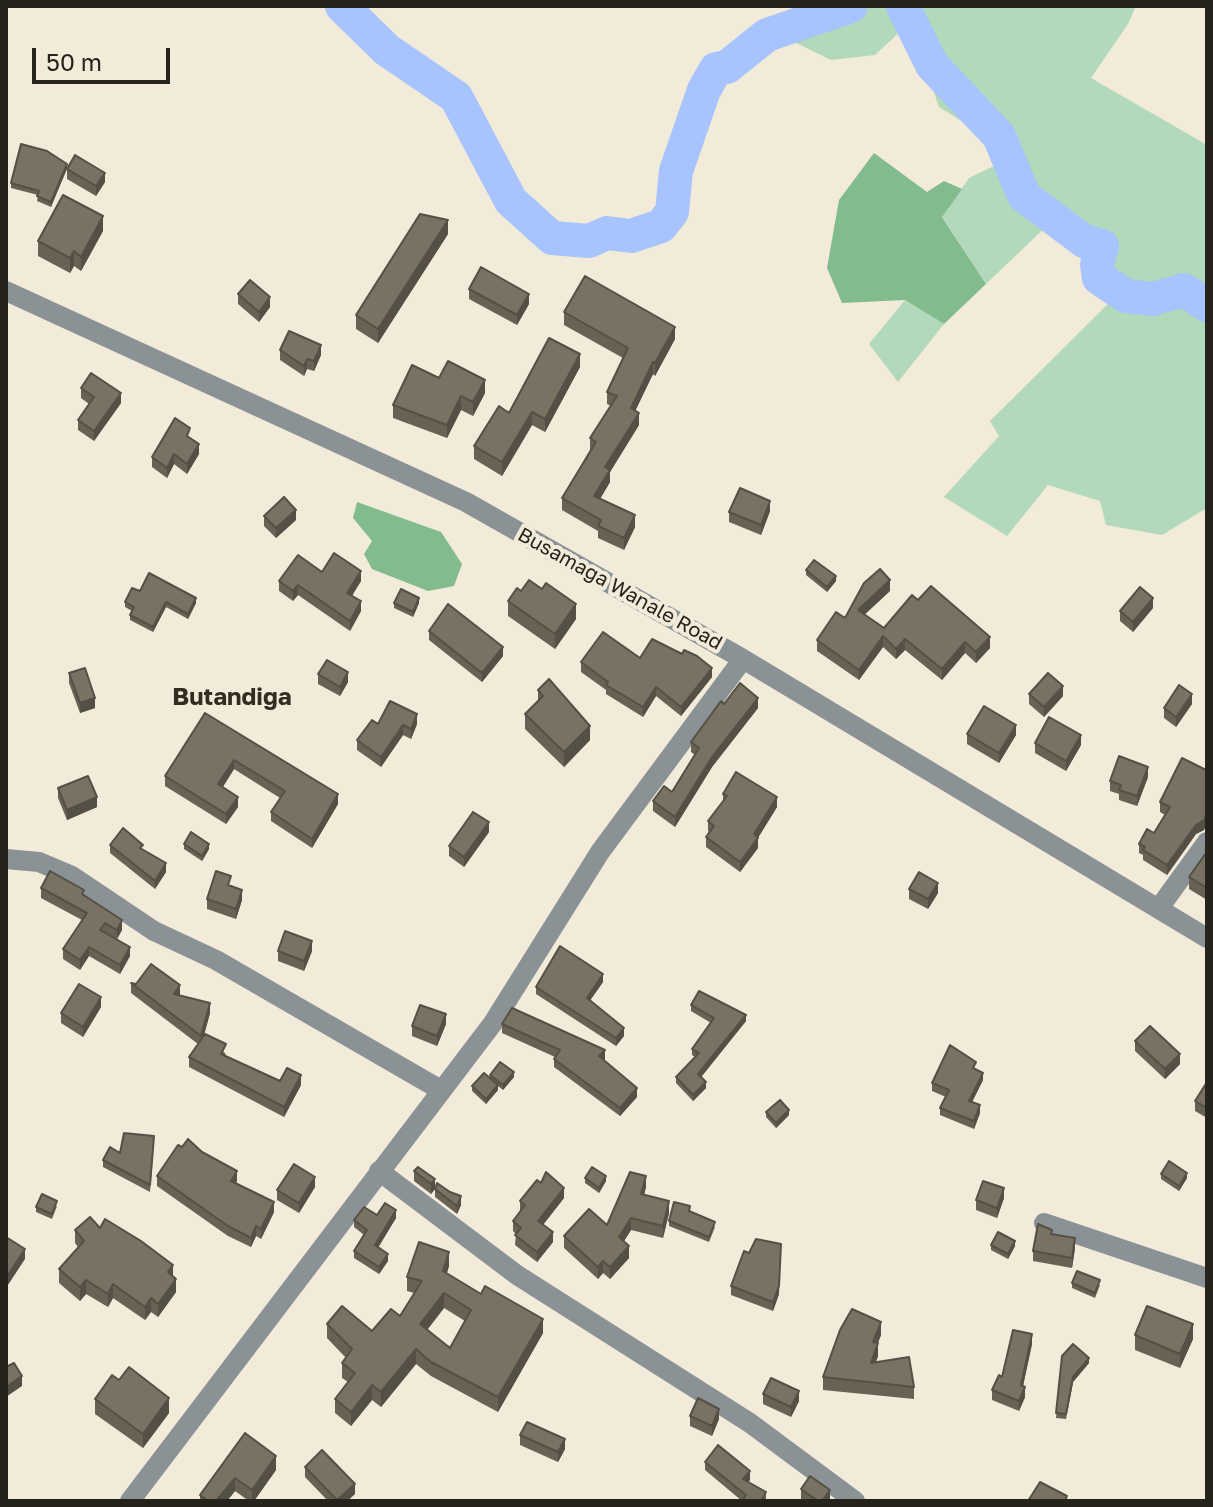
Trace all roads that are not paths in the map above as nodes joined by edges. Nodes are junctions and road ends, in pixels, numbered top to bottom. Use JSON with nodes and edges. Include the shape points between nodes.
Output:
{"nodes":[{"id":1,"x":6,"y":291,"type":"edge"},
{"id":2,"x":743,"y":659,"type":"junction"},
{"id":3,"x":1207,"y":842,"type":"edge"},
{"id":4,"x":6,"y":859,"type":"edge"},
{"id":5,"x":1159,"y":908,"type":"junction"},
{"id":6,"x":1207,"y":938,"type":"edge"},
{"id":7,"x":439,"y":1089,"type":"junction"},
{"id":8,"x":379,"y":1171,"type":"junction"},
{"id":9,"x":1044,"y":1223,"type":"edge"},
{"id":10,"x":1207,"y":1278,"type":"edge"},
{"id":11,"x":130,"y":1501,"type":"edge"},
{"id":12,"x":855,"y":1501,"type":"edge"}],
"edges":[{"from":1,"to":2,"type":"street","name":"Busamaga Wanale Road","via":[[466,502]]},
{"from":2,"to":5,"type":"street","name":"Busamaga Wanale Road"},
{"from":2,"to":7,"type":"street","via":[[600,852],[493,1023]]},
{"from":3,"to":5,"type":"street"},
{"from":4,"to":7,"type":"street","via":[[39,862],[72,876],[154,931],[216,960]]},
{"from":5,"to":6,"type":"street","name":"Busamaga Wanale Road"},
{"from":7,"to":8,"type":"street"},
{"from":8,"to":11,"type":"street"},
{"from":8,"to":12,"type":"street","via":[[517,1275],[750,1423]]},
{"from":9,"to":10,"type":"street"}]}
